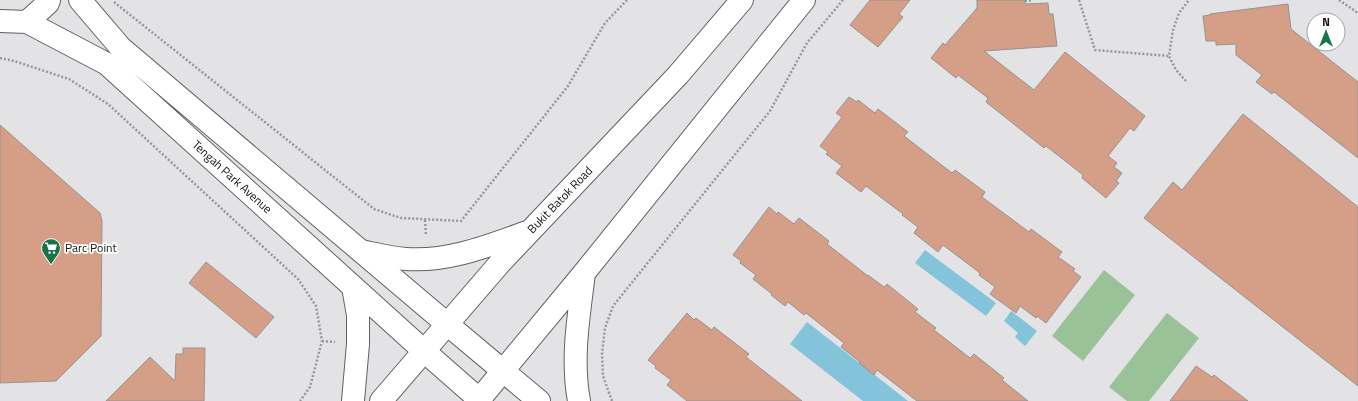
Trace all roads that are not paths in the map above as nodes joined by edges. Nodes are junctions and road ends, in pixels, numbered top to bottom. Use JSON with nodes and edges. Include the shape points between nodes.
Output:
{"nodes":[{"id":1,"x":49,"y":0,"type":"edge"},
{"id":2,"x":80,"y":0,"type":"edge"},
{"id":3,"x":742,"y":0,"type":"edge"},
{"id":4,"x":804,"y":0,"type":"edge"},
{"id":5,"x":0,"y":21,"type":"edge"},
{"id":6,"x":27,"y":22,"type":"junction"},
{"id":7,"x":531,"y":230,"type":"junction"},
{"id":8,"x":361,"y":251,"type":"junction"},
{"id":9,"x":584,"y":273,"type":"junction"},
{"id":10,"x":353,"y":287,"type":"junction"},
{"id":11,"x":447,"y":324,"type":"junction"},
{"id":12,"x":424,"y":351,"type":"junction"},
{"id":13,"x":504,"y":371,"type":"junction"},
{"id":14,"x":353,"y":401,"type":"edge"},
{"id":15,"x":381,"y":401,"type":"edge"},
{"id":16,"x":479,"y":401,"type":"edge"},
{"id":17,"x":539,"y":401,"type":"edge"},
{"id":18,"x":578,"y":401,"type":"edge"}],
"edges":[{"from":1,"to":6,"type":"main road"},
{"from":2,"to":8,"type":"main road","via":[[121,48]]},
{"from":3,"to":7,"type":"main road","name":"Bukit Batok Road","via":[[678,75]]},
{"from":4,"to":9,"type":"main road"},
{"from":5,"to":6,"type":"main road","name":"Tengah Park Avenue"},
{"from":6,"to":10,"type":"main road","name":"Tengah Park Avenue","via":[[107,64]]},
{"from":7,"to":8,"type":"main road","via":[[472,252],[428,259],[406,259]]},
{"from":7,"to":11,"type":"main road","name":"Bukit Batok Road"},
{"from":8,"to":11,"type":"main road"},
{"from":9,"to":13,"type":"main road"},
{"from":9,"to":18,"type":"main road","via":[[576,337]]},
{"from":10,"to":12,"type":"main road","name":"Tengah Park Avenue"},
{"from":10,"to":14,"type":"main road","via":[[358,314]]},
{"from":11,"to":12,"type":"main road","name":"Bukit Batok Road"},
{"from":11,"to":13,"type":"main road"},
{"from":12,"to":15,"type":"main road","name":"Bukit Batok Road"},
{"from":12,"to":16,"type":"main road","name":"Tengah Park Avenue"},
{"from":13,"to":16,"type":"main road"},
{"from":13,"to":17,"type":"main road"}]}
